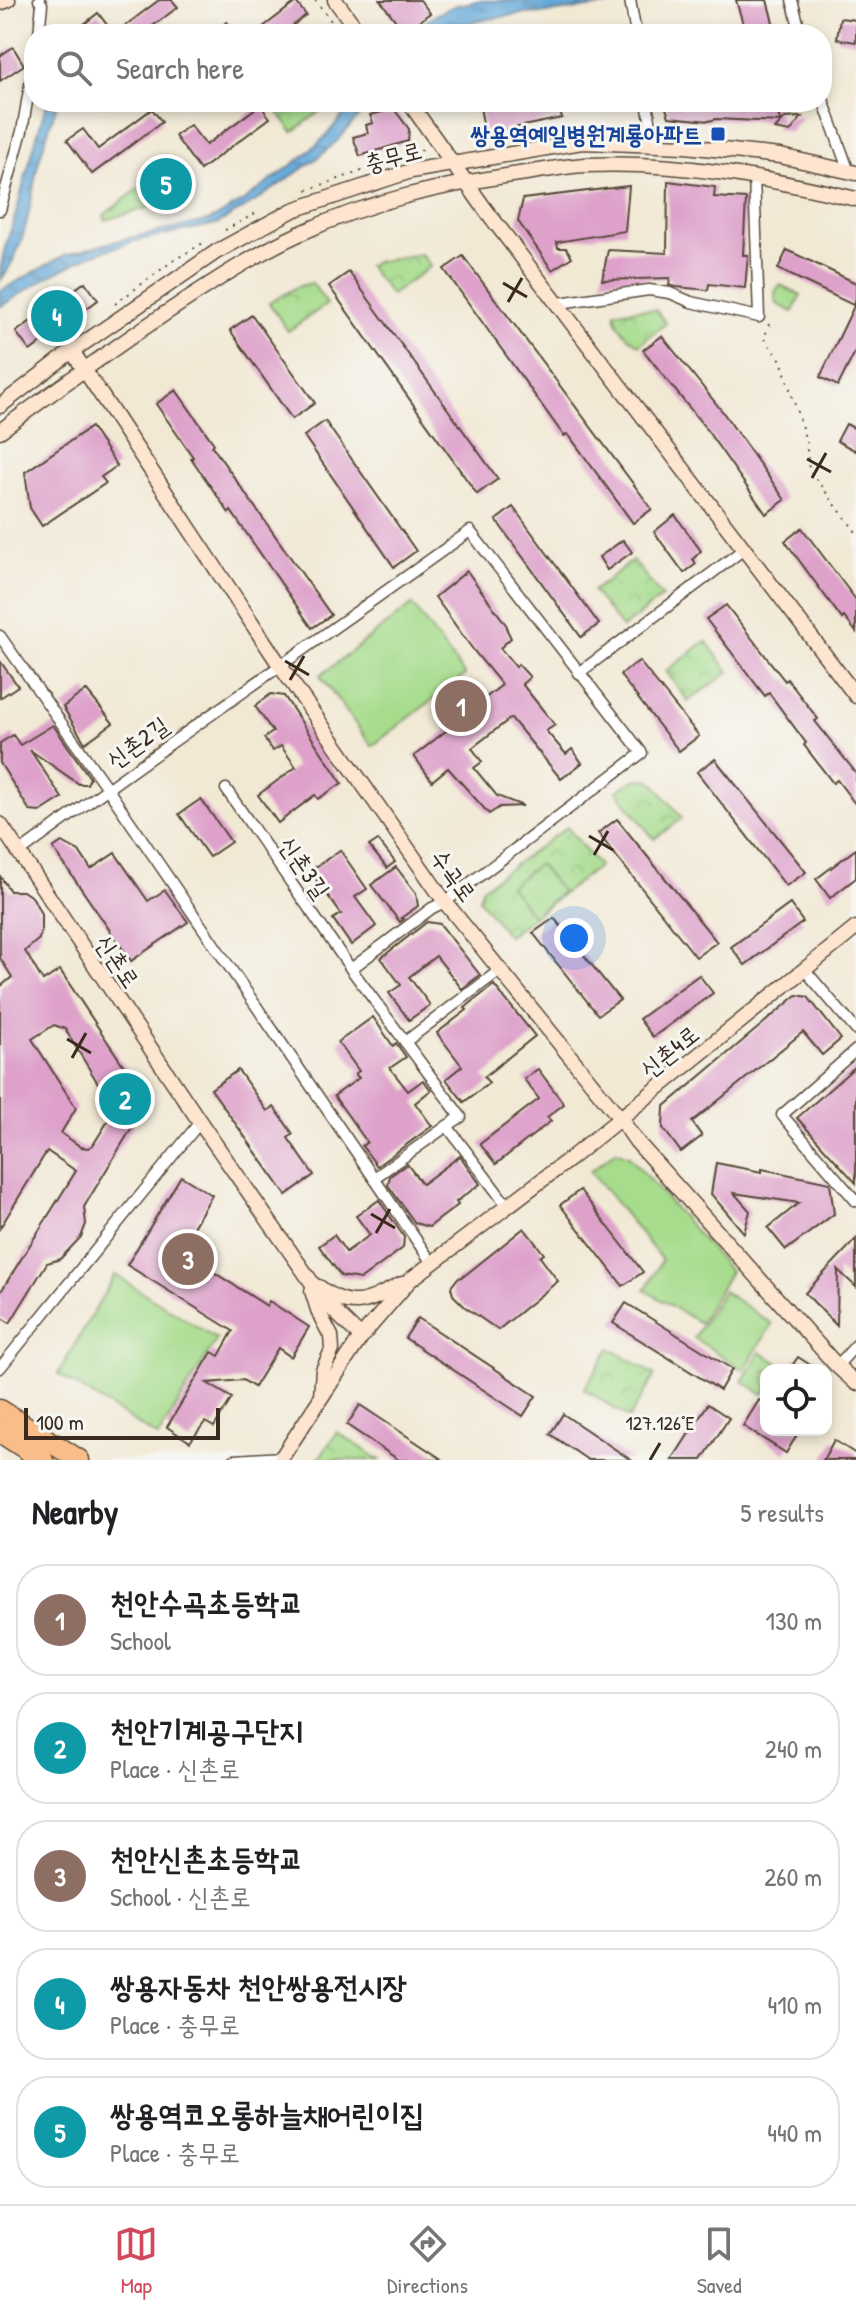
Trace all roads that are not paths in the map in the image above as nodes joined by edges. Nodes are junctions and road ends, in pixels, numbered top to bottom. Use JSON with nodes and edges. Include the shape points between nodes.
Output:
{"nodes":[{"id":1,"x":8,"y":0,"type":"edge"},
{"id":2,"x":335,"y":0,"type":"edge"},
{"id":3,"x":630,"y":0,"type":"edge"},
{"id":4,"x":792,"y":0,"type":"edge"},
{"id":5,"x":42,"y":1,"type":"edge"},
{"id":6,"x":0,"y":3,"type":"edge"},
{"id":7,"x":40,"y":24,"type":"edge"},
{"id":8,"x":353,"y":24,"type":"edge"},
{"id":9,"x":634,"y":24,"type":"edge"},
{"id":10,"x":798,"y":24,"type":"edge"},
{"id":11,"x":25,"y":112,"type":"edge"},
{"id":12,"x":416,"y":112,"type":"edge"},
{"id":13,"x":649,"y":112,"type":"edge"},
{"id":14,"x":828,"y":112,"type":"edge"},
{"id":15,"x":654,"y":144,"type":"junction"},
{"id":16,"x":455,"y":164,"type":"junction"},
{"id":17,"x":852,"y":173,"type":"edge"},
{"id":18,"x":754,"y":176,"type":"junction"},
{"id":19,"x":467,"y":181,"type":"junction"},
{"id":20,"x":856,"y":199,"type":"edge"},
{"id":21,"x":0,"y":210,"type":"edge"},
{"id":22,"x":559,"y":303,"type":"junction"},
{"id":23,"x":72,"y":351,"type":"junction"},
{"id":24,"x":84,"y":368,"type":"junction"},
{"id":25,"x":0,"y":406,"type":"edge"},
{"id":26,"x":0,"y":431,"type":"edge"},
{"id":27,"x":744,"y":549,"type":"junction"},
{"id":28,"x":0,"y":636,"type":"edge"},
{"id":29,"x":281,"y":667,"type":"junction"},
{"id":30,"x":579,"y":673,"type":"junction"},
{"id":31,"x":856,"y":696,"type":"edge"},
{"id":32,"x":107,"y":788,"type":"junction"},
{"id":33,"x":226,"y":789,"type":"dead end"},
{"id":34,"x":0,"y":824,"type":"edge"},
{"id":35,"x":19,"y":853,"type":"junction"},
{"id":36,"x":445,"y":902,"type":"junction"},
{"id":37,"x":856,"y":928,"type":"edge"},
{"id":38,"x":351,"y":969,"type":"junction"},
{"id":39,"x":500,"y":970,"type":"junction"},
{"id":40,"x":805,"y":970,"type":"junction"},
{"id":41,"x":856,"y":1030,"type":"edge"},
{"id":42,"x":405,"y":1042,"type":"junction"},
{"id":43,"x":856,"y":1050,"type":"edge"},
{"id":44,"x":620,"y":1118,"type":"junction"},
{"id":45,"x":200,"y":1122,"type":"junction"},
{"id":46,"x":447,"y":1126,"type":"junction"},
{"id":47,"x":374,"y":1178,"type":"junction"},
{"id":48,"x":856,"y":1201,"type":"edge"},
{"id":49,"x":508,"y":1207,"type":"junction"},
{"id":50,"x":432,"y":1263,"type":"junction"},
{"id":51,"x":309,"y":1279,"type":"junction"},
{"id":52,"x":410,"y":1280,"type":"junction"},
{"id":53,"x":361,"y":1337,"type":"junction"},
{"id":54,"x":856,"y":1345,"type":"edge"},
{"id":55,"x":837,"y":1366,"type":"junction"},
{"id":56,"x":0,"y":1368,"type":"edge"},
{"id":57,"x":856,"y":1383,"type":"edge"},
{"id":58,"x":321,"y":1397,"type":"junction"},
{"id":59,"x":0,"y":1410,"type":"edge"},
{"id":60,"x":0,"y":1432,"type":"edge"},
{"id":61,"x":281,"y":1458,"type":"edge"},
{"id":62,"x":43,"y":1460,"type":"edge"},
{"id":63,"x":79,"y":1460,"type":"edge"},
{"id":64,"x":234,"y":1460,"type":"edge"}],
"edges":[{"from":1,"to":6,"type":"street"},
{"from":2,"to":8,"type":"street"},
{"from":3,"to":9,"type":"street"},
{"from":4,"to":10,"type":"street"},
{"from":5,"to":7,"type":"street"},
{"from":11,"to":21,"type":"street"},
{"from":12,"to":16,"type":"street"},
{"from":13,"to":15,"type":"street"},
{"from":14,"to":17,"type":"street"},
{"from":15,"to":16,"type":"street","name":"충무로","via":[[582,142]]},
{"from":15,"to":17,"type":"street","name":"충무로","via":[[780,156]]},
{"from":16,"to":19,"type":"street"},
{"from":16,"to":23,"type":"street","name":"충무로","via":[[411,171],[293,210],[216,252]]},
{"from":18,"to":19,"type":"street","name":"충무로","via":[[585,165]]},
{"from":18,"to":20,"type":"street","name":"충무로"},
{"from":18,"to":22,"type":"street","via":[[759,317],[649,290]]},
{"from":19,"to":22,"type":"street"},
{"from":19,"to":24,"type":"street","name":"충무로","via":[[354,211],[298,235],[229,271]]},
{"from":22,"to":27,"type":"street"},
{"from":23,"to":24,"type":"street","name":"수곡로"},
{"from":23,"to":25,"type":"street","name":"충무로"},
{"from":24,"to":26,"type":"street","name":"충무로"},
{"from":24,"to":29,"type":"street","name":"수곡로"},
{"from":27,"to":30,"type":"street"},
{"from":27,"to":31,"type":"street"},
{"from":28,"to":32,"type":"street"},
{"from":29,"to":30,"type":"street","name":"신촌2길","via":[[470,531]]},
{"from":29,"to":32,"type":"street","name":"신촌2길"},
{"from":29,"to":36,"type":"street","name":"수곡로"},
{"from":30,"to":36,"type":"street","via":[[642,753]]},
{"from":32,"to":35,"type":"street","name":"신촌2길"},
{"from":32,"to":47,"type":"street"},
{"from":33,"to":38,"type":"street","name":"신촌3길"},
{"from":34,"to":35,"type":"street","name":"신촌로"},
{"from":35,"to":45,"type":"street","name":"신촌로"},
{"from":36,"to":38,"type":"street"},
{"from":36,"to":39,"type":"street","name":"수곡로"},
{"from":37,"to":40,"type":"street","name":"신촌4로"},
{"from":38,"to":42,"type":"street"},
{"from":39,"to":42,"type":"street"},
{"from":39,"to":44,"type":"street","name":"수곡로"},
{"from":40,"to":41,"type":"street"},
{"from":40,"to":44,"type":"street","name":"신촌4로"},
{"from":42,"to":46,"type":"street","via":[[461,1117]]},
{"from":43,"to":48,"type":"street","via":[[782,1115]]},
{"from":44,"to":49,"type":"street","name":"신촌4로"},
{"from":44,"to":55,"type":"street","name":"수곡로"},
{"from":45,"to":51,"type":"street","name":"신촌로"},
{"from":45,"to":56,"type":"street"},
{"from":46,"to":47,"type":"street"},
{"from":46,"to":49,"type":"street"},
{"from":47,"to":50,"type":"street"},
{"from":49,"to":50,"type":"street","name":"신촌4로"},
{"from":50,"to":52,"type":"street","name":"신촌4로"},
{"from":51,"to":52,"type":"street","via":[[334,1298],[350,1302],[366,1302]]},
{"from":51,"to":53,"type":"street","name":"신촌로"},
{"from":51,"to":58,"type":"street","via":[[331,1336]]},
{"from":52,"to":53,"type":"street","name":"신촌4로"},
{"from":53,"to":58,"type":"street","name":"신촌4로"},
{"from":54,"to":55,"type":"street"},
{"from":55,"to":57,"type":"street","name":"수곡로"},
{"from":58,"to":61,"type":"street","name":"신촌4로"},
{"from":59,"to":63,"type":"highway"},
{"from":60,"to":62,"type":"highway"},
{"from":61,"to":64,"type":"street"}]}
